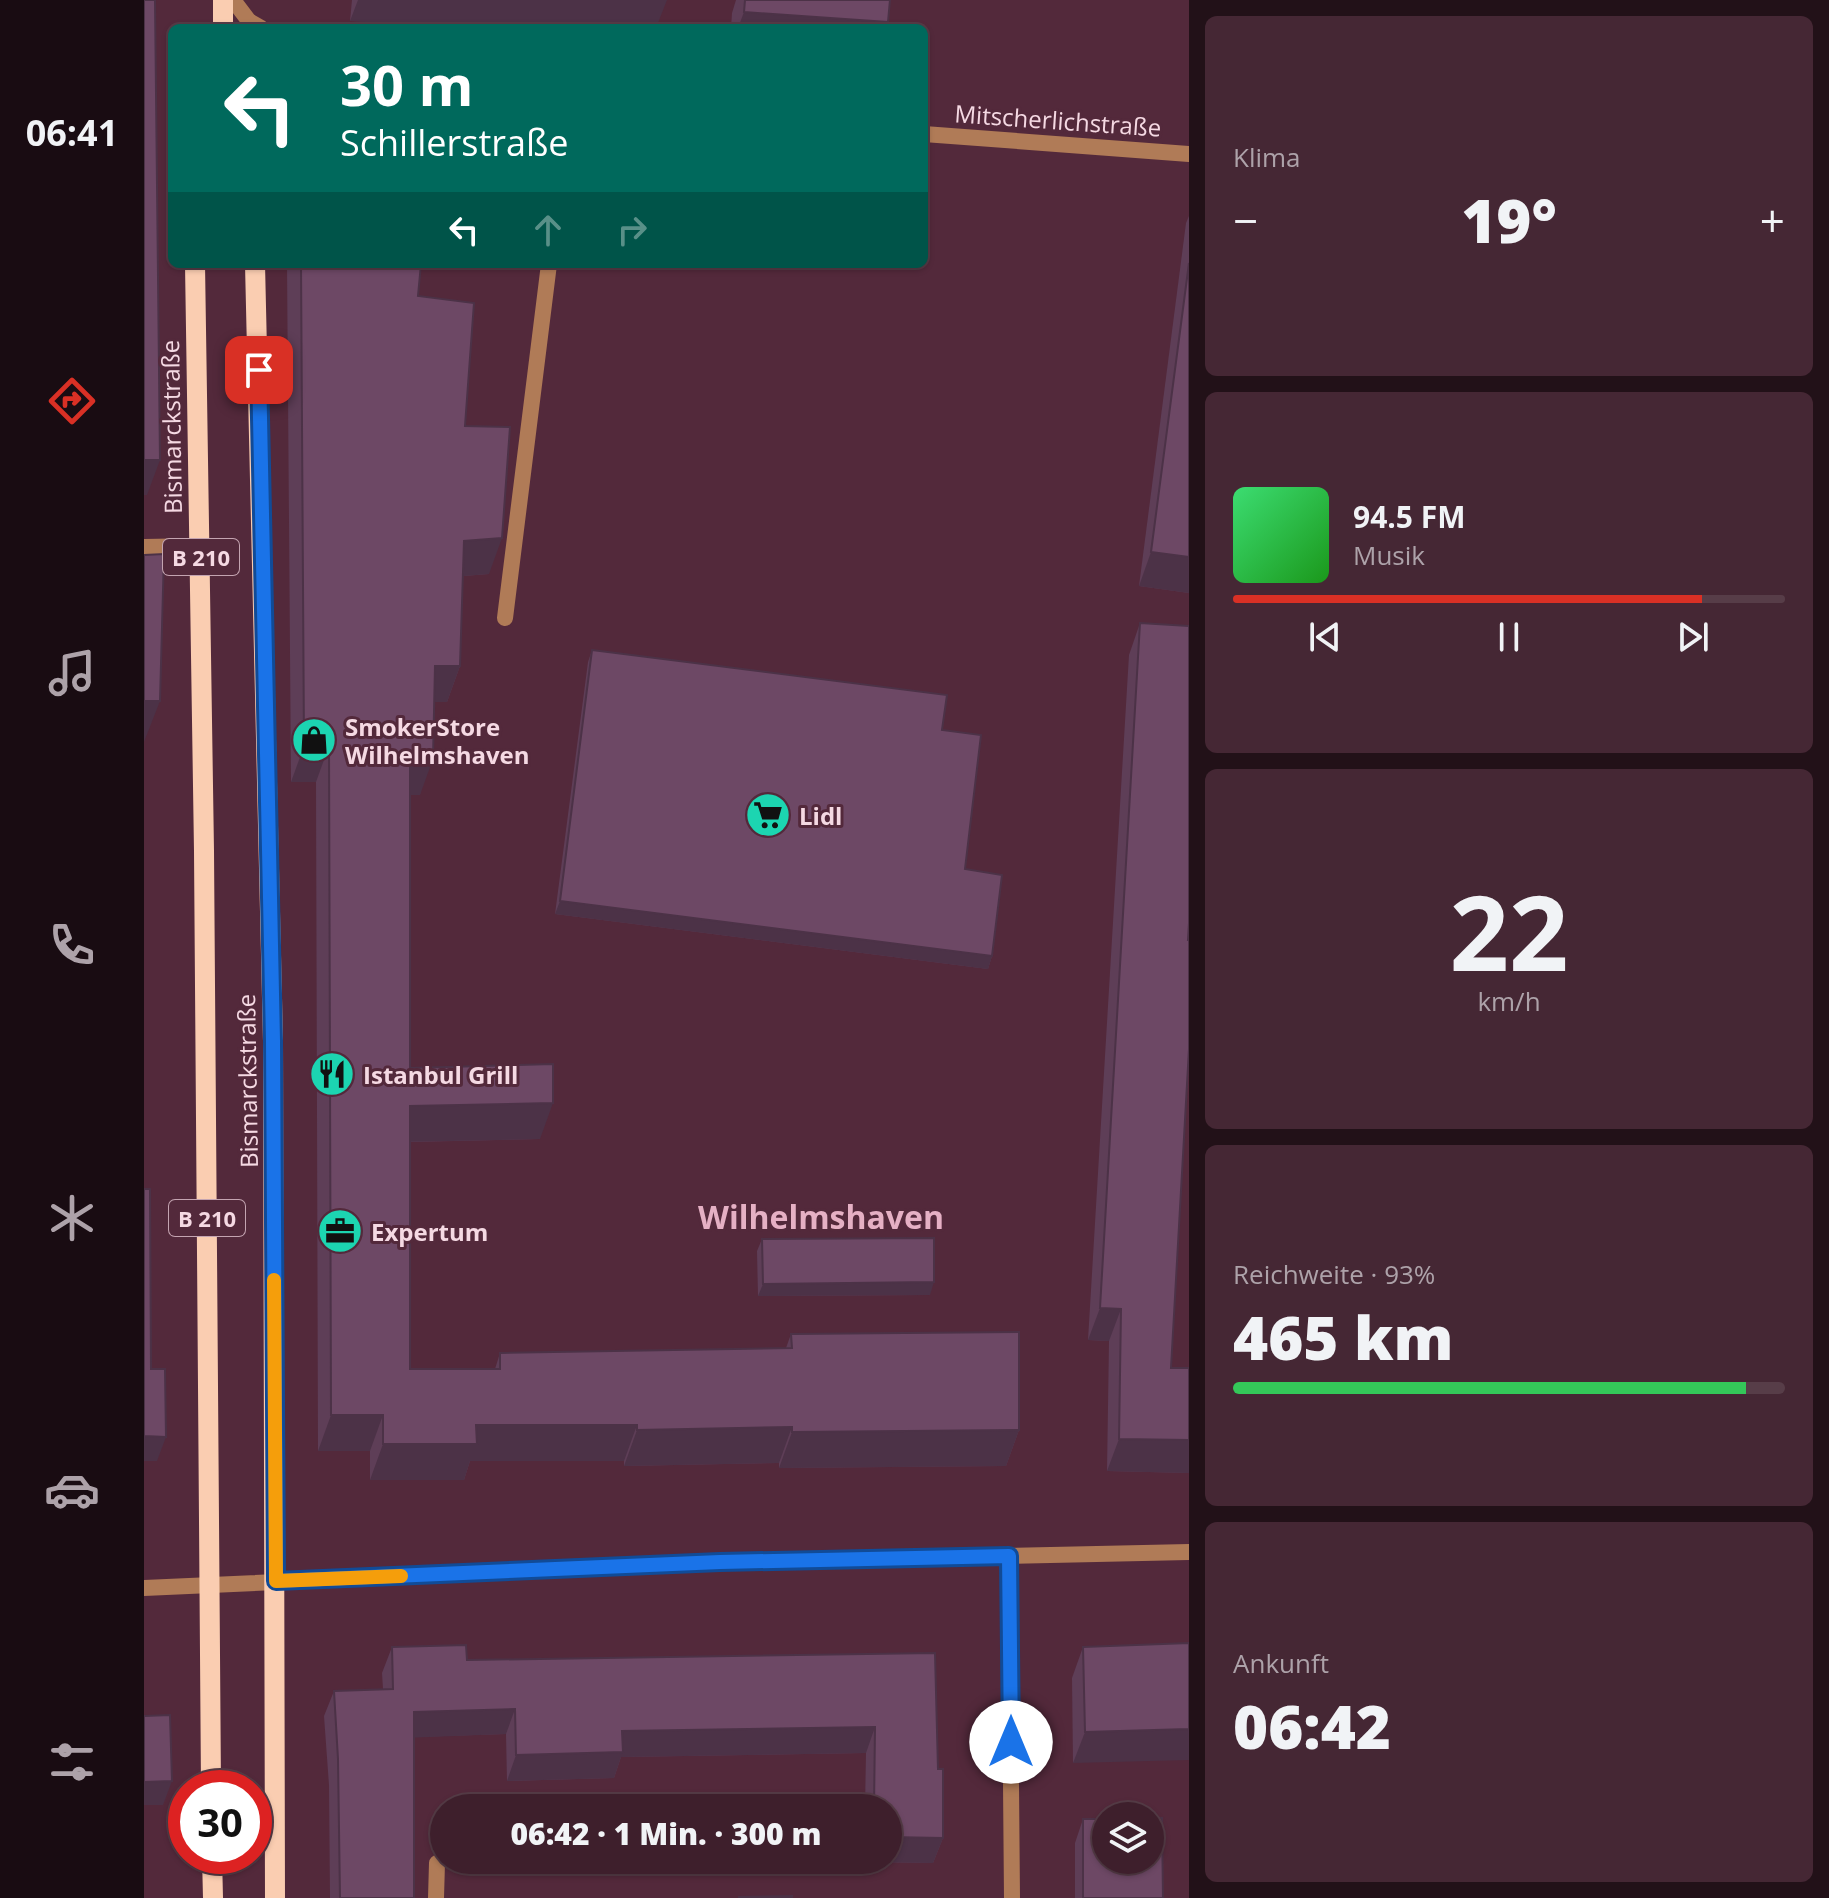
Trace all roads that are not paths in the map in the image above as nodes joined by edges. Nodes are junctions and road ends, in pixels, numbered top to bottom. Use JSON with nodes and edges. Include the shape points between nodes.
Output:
{"nodes":[{"id":1,"x":223,"y":0,"type":"edge"},
{"id":2,"x":233,"y":0,"type":"edge"},
{"id":3,"x":223,"y":24,"type":"edge"},
{"id":4,"x":254,"y":24,"type":"edge"},
{"id":5,"x":928,"y":134,"type":"edge"},
{"id":6,"x":1189,"y":154,"type":"edge"},
{"id":7,"x":195,"y":268,"type":"edge"},
{"id":8,"x":255,"y":268,"type":"edge"},
{"id":9,"x":549,"y":268,"type":"edge"},
{"id":10,"x":200,"y":546,"type":"junction"},
{"id":11,"x":144,"y":547,"type":"edge"},
{"id":12,"x":505,"y":618,"type":"dead end"},
{"id":13,"x":1189,"y":1552,"type":"edge"},
{"id":14,"x":1009,"y":1556,"type":"junction"},
{"id":15,"x":276,"y":1581,"type":"junction"},
{"id":16,"x":209,"y":1585,"type":"junction"},
{"id":17,"x":144,"y":1588,"type":"edge"},
{"id":18,"x":211,"y":1770,"type":"edge"},
{"id":19,"x":212,"y":1874,"type":"edge"},
{"id":20,"x":437,"y":1874,"type":"edge"},
{"id":21,"x":213,"y":1898,"type":"edge"},
{"id":22,"x":275,"y":1898,"type":"edge"},
{"id":23,"x":436,"y":1898,"type":"edge"},
{"id":24,"x":1012,"y":1898,"type":"edge"}],
"edges":[{"from":1,"to":3,"type":"main road"},
{"from":2,"to":4,"type":"street"},
{"from":5,"to":6,"type":"street","name":"Mitscherlichstraße"},
{"from":7,"to":10,"type":"main road","name":"Bismarckstraße","number":"B 210"},
{"from":8,"to":15,"type":"main road","name":"Bismarckstraße","number":"B 210","via":[[273,1041]]},
{"from":9,"to":12,"type":"street"},
{"from":10,"to":11,"type":"street"},
{"from":10,"to":16,"type":"main road","name":"Bismarckstraße","number":"B 210"},
{"from":13,"to":14,"type":"street"},
{"from":14,"to":15,"type":"street"},
{"from":14,"to":24,"type":"street"},
{"from":15,"to":16,"type":"street"},
{"from":15,"to":22,"type":"main road","name":"Bismarckstraße","number":"B 210"},
{"from":16,"to":17,"type":"street"},
{"from":16,"to":18,"type":"main road","name":"Bismarckstraße","number":"B 210"},
{"from":19,"to":21,"type":"main road"},
{"from":20,"to":23,"type":"street"}]}
